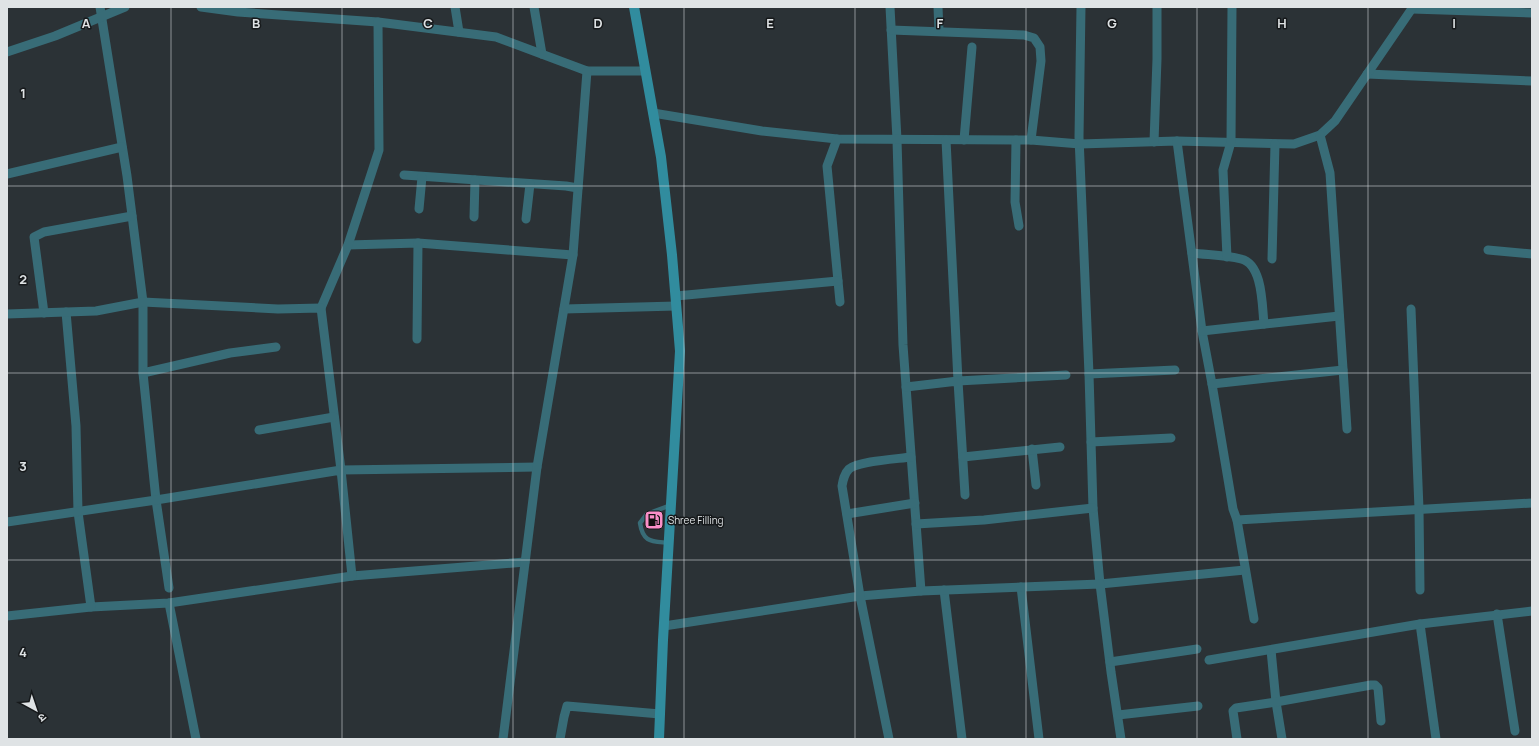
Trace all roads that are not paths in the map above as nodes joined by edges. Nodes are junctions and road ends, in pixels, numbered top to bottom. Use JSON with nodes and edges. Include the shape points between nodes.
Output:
{"nodes":[{"id":1,"x":100,"y":7,"type":"edge"},
{"id":2,"x":125,"y":7,"type":"edge"},
{"id":3,"x":201,"y":7,"type":"edge"},
{"id":4,"x":455,"y":7,"type":"edge"},
{"id":5,"x":534,"y":7,"type":"edge"},
{"id":6,"x":634,"y":7,"type":"edge"},
{"id":7,"x":890,"y":7,"type":"edge"},
{"id":8,"x":938,"y":7,"type":"edge"},
{"id":9,"x":1081,"y":7,"type":"edge"},
{"id":10,"x":1157,"y":7,"type":"edge"},
{"id":11,"x":1232,"y":7,"type":"edge"},
{"id":12,"x":1412,"y":8,"type":"edge"},
{"id":13,"x":1532,"y":13,"type":"edge"},
{"id":14,"x":101,"y":17,"type":"junction"},
{"id":15,"x":378,"y":22,"type":"junction"},
{"id":16,"x":891,"y":30,"type":"junction"},
{"id":17,"x":939,"y":31,"type":"junction"},
{"id":18,"x":459,"y":32,"type":"junction"},
{"id":19,"x":972,"y":47,"type":"dead end"},
{"id":20,"x":7,"y":52,"type":"edge"},
{"id":21,"x":542,"y":54,"type":"junction"},
{"id":22,"x":587,"y":71,"type":"junction"},
{"id":23,"x":645,"y":71,"type":"junction"},
{"id":24,"x":1367,"y":74,"type":"junction"},
{"id":25,"x":1532,"y":81,"type":"edge"},
{"id":26,"x":653,"y":112,"type":"junction"},
{"id":27,"x":1320,"y":135,"type":"junction"},
{"id":28,"x":837,"y":139,"type":"junction"},
{"id":29,"x":897,"y":140,"type":"junction"},
{"id":30,"x":946,"y":140,"type":"junction"},
{"id":31,"x":964,"y":140,"type":"junction"},
{"id":32,"x":1016,"y":140,"type":"junction"},
{"id":33,"x":1032,"y":140,"type":"junction"},
{"id":34,"x":1177,"y":141,"type":"junction"},
{"id":35,"x":1154,"y":142,"type":"junction"},
{"id":36,"x":1231,"y":142,"type":"junction"},
{"id":37,"x":1080,"y":144,"type":"junction"},
{"id":38,"x":1275,"y":144,"type":"junction"},
{"id":39,"x":122,"y":147,"type":"junction"},
{"id":40,"x":7,"y":174,"type":"edge"},
{"id":41,"x":404,"y":175,"type":"dead end"},
{"id":42,"x":422,"y":176,"type":"junction"},
{"id":43,"x":475,"y":180,"type":"junction"},
{"id":44,"x":530,"y":184,"type":"junction"},
{"id":45,"x":578,"y":188,"type":"junction"},
{"id":46,"x":420,"y":209,"type":"dead end"},
{"id":47,"x":132,"y":216,"type":"junction"},
{"id":48,"x":474,"y":217,"type":"dead end"},
{"id":49,"x":526,"y":219,"type":"dead end"},
{"id":50,"x":1019,"y":226,"type":"dead end"},
{"id":51,"x":418,"y":243,"type":"junction"},
{"id":52,"x":348,"y":245,"type":"junction"},
{"id":53,"x":1488,"y":250,"type":"dead end"},
{"id":54,"x":1192,"y":253,"type":"junction"},
{"id":55,"x":1532,"y":254,"type":"edge"},
{"id":56,"x":573,"y":255,"type":"junction"},
{"id":57,"x":1227,"y":257,"type":"junction"},
{"id":58,"x":1272,"y":259,"type":"dead end"},
{"id":59,"x":838,"y":281,"type":"junction"},
{"id":60,"x":676,"y":301,"type":"junction"},
{"id":61,"x":143,"y":302,"type":"junction"},
{"id":62,"x":840,"y":302,"type":"dead end"},
{"id":63,"x":321,"y":308,"type":"junction"},
{"id":64,"x":564,"y":309,"type":"junction"},
{"id":65,"x":1411,"y":310,"type":"dead end"},
{"id":66,"x":66,"y":312,"type":"junction"},
{"id":67,"x":44,"y":313,"type":"junction"},
{"id":68,"x":7,"y":314,"type":"edge"},
{"id":69,"x":1339,"y":316,"type":"junction"},
{"id":70,"x":1264,"y":324,"type":"junction"},
{"id":71,"x":1202,"y":331,"type":"junction"},
{"id":72,"x":416,"y":339,"type":"dead end"},
{"id":73,"x":276,"y":346,"type":"dead end"},
{"id":74,"x":1175,"y":370,"type":"dead end"},
{"id":75,"x":1343,"y":370,"type":"junction"},
{"id":76,"x":143,"y":372,"type":"junction"},
{"id":77,"x":1090,"y":374,"type":"junction"},
{"id":78,"x":1066,"y":375,"type":"dead end"},
{"id":79,"x":958,"y":381,"type":"junction"},
{"id":80,"x":1212,"y":384,"type":"junction"},
{"id":81,"x":906,"y":387,"type":"junction"},
{"id":82,"x":334,"y":417,"type":"junction"},
{"id":83,"x":1347,"y":429,"type":"dead end"},
{"id":84,"x":259,"y":430,"type":"dead end"},
{"id":85,"x":1171,"y":438,"type":"dead end"},
{"id":86,"x":1091,"y":442,"type":"junction"},
{"id":87,"x":1060,"y":447,"type":"dead end"},
{"id":88,"x":1032,"y":449,"type":"junction"},
{"id":89,"x":963,"y":456,"type":"junction"},
{"id":90,"x":911,"y":457,"type":"junction"},
{"id":91,"x":537,"y":467,"type":"junction"},
{"id":92,"x":341,"y":470,"type":"junction"},
{"id":93,"x":1036,"y":485,"type":"dead end"},
{"id":94,"x":965,"y":494,"type":"dead end"},
{"id":95,"x":156,"y":500,"type":"junction"},
{"id":96,"x":915,"y":503,"type":"junction"},
{"id":97,"x":1532,"y":503,"type":"edge"},
{"id":98,"x":672,"y":505,"type":"junction"},
{"id":99,"x":1093,"y":508,"type":"junction"},
{"id":100,"x":1419,"y":509,"type":"junction"},
{"id":101,"x":78,"y":512,"type":"junction"},
{"id":102,"x":847,"y":514,"type":"junction"},
{"id":103,"x":1237,"y":520,"type":"junction"},
{"id":104,"x":7,"y":522,"type":"edge"},
{"id":105,"x":916,"y":524,"type":"junction"},
{"id":106,"x":669,"y":543,"type":"junction"},
{"id":107,"x":525,"y":562,"type":"junction"},
{"id":108,"x":1245,"y":570,"type":"junction"},
{"id":109,"x":352,"y":576,"type":"junction"},
{"id":110,"x":1100,"y":584,"type":"junction"},
{"id":111,"x":1021,"y":587,"type":"junction"},
{"id":112,"x":169,"y":588,"type":"dead end"},
{"id":113,"x":944,"y":590,"type":"junction"},
{"id":114,"x":1420,"y":590,"type":"dead end"},
{"id":115,"x":921,"y":591,"type":"junction"},
{"id":116,"x":860,"y":596,"type":"junction"},
{"id":117,"x":169,"y":602,"type":"junction"},
{"id":118,"x":91,"y":607,"type":"junction"},
{"id":119,"x":1532,"y":611,"type":"edge"},
{"id":120,"x":1498,"y":614,"type":"junction"},
{"id":121,"x":7,"y":616,"type":"edge"},
{"id":122,"x":1254,"y":619,"type":"dead end"},
{"id":123,"x":1420,"y":624,"type":"junction"},
{"id":124,"x":664,"y":626,"type":"junction"},
{"id":125,"x":1197,"y":649,"type":"dead end"},
{"id":126,"x":1271,"y":650,"type":"junction"},
{"id":127,"x":1209,"y":660,"type":"dead end"},
{"id":128,"x":1110,"y":662,"type":"junction"},
{"id":129,"x":1276,"y":702,"type":"junction"},
{"id":130,"x":1198,"y":706,"type":"dead end"},
{"id":131,"x":660,"y":714,"type":"junction"},
{"id":132,"x":1118,"y":715,"type":"junction"},
{"id":133,"x":1381,"y":721,"type":"dead end"},
{"id":134,"x":1515,"y":731,"type":"dead end"},
{"id":135,"x":196,"y":739,"type":"edge"},
{"id":136,"x":503,"y":739,"type":"edge"},
{"id":137,"x":560,"y":739,"type":"edge"},
{"id":138,"x":659,"y":739,"type":"edge"},
{"id":139,"x":889,"y":739,"type":"edge"},
{"id":140,"x":962,"y":739,"type":"edge"},
{"id":141,"x":1039,"y":739,"type":"edge"},
{"id":142,"x":1121,"y":739,"type":"edge"},
{"id":143,"x":1237,"y":739,"type":"edge"},
{"id":144,"x":1282,"y":739,"type":"edge"},
{"id":145,"x":1436,"y":739,"type":"edge"}],
"edges":[{"from":1,"to":14,"type":"street"},
{"from":2,"to":14,"type":"street"},
{"from":3,"to":15,"type":"street"},
{"from":4,"to":18,"type":"street"},
{"from":5,"to":21,"type":"street"},
{"from":6,"to":23,"type":"street"},
{"from":7,"to":16,"type":"street"},
{"from":8,"to":17,"type":"street"},
{"from":9,"to":37,"type":"street"},
{"from":10,"to":35,"type":"street"},
{"from":11,"to":36,"type":"street"},
{"from":12,"to":13,"type":"street"},
{"from":12,"to":24,"type":"street"},
{"from":14,"to":20,"type":"street"},
{"from":14,"to":39,"type":"street"},
{"from":15,"to":18,"type":"street"},
{"from":15,"to":52,"type":"street","via":[[379,150]]},
{"from":16,"to":17,"type":"street"},
{"from":16,"to":29,"type":"street"},
{"from":17,"to":33,"type":"street","via":[[1024,35],[1034,38],[1040,47],[1041,61]]},
{"from":18,"to":21,"type":"street","via":[[496,37]]},
{"from":19,"to":31,"type":"street"},
{"from":21,"to":22,"type":"street"},
{"from":22,"to":23,"type":"street"},
{"from":22,"to":45,"type":"street"},
{"from":23,"to":26,"type":"street"},
{"from":24,"to":25,"type":"street"},
{"from":24,"to":27,"type":"street","via":[[1335,121]]},
{"from":26,"to":28,"type":"street","via":[[762,131]]},
{"from":26,"to":60,"type":"street","via":[[661,157]]},
{"from":27,"to":38,"type":"street","via":[[1294,144]]},
{"from":27,"to":69,"type":"street","via":[[1330,173]]},
{"from":28,"to":29,"type":"street"},
{"from":28,"to":59,"type":"street","via":[[827,166]]},
{"from":29,"to":30,"type":"street"},
{"from":29,"to":81,"type":"street"},
{"from":30,"to":31,"type":"street"},
{"from":30,"to":79,"type":"street"},
{"from":31,"to":32,"type":"street"},
{"from":32,"to":33,"type":"street"},
{"from":32,"to":50,"type":"street","via":[[1015,202]]},
{"from":33,"to":37,"type":"street"},
{"from":34,"to":35,"type":"street"},
{"from":34,"to":36,"type":"street"},
{"from":34,"to":54,"type":"street"},
{"from":35,"to":37,"type":"street"},
{"from":36,"to":38,"type":"street"},
{"from":36,"to":57,"type":"street","via":[[1223,170]]},
{"from":37,"to":77,"type":"street"},
{"from":38,"to":58,"type":"street"},
{"from":39,"to":40,"type":"street"},
{"from":39,"to":47,"type":"street"},
{"from":41,"to":42,"type":"street"},
{"from":42,"to":43,"type":"street"},
{"from":42,"to":46,"type":"street"},
{"from":43,"to":44,"type":"street"},
{"from":43,"to":48,"type":"street"},
{"from":44,"to":45,"type":"street"},
{"from":44,"to":49,"type":"street"},
{"from":45,"to":56,"type":"street"},
{"from":47,"to":61,"type":"street"},
{"from":47,"to":67,"type":"street","via":[[44,232],[34,237]]},
{"from":51,"to":52,"type":"street"},
{"from":51,"to":56,"type":"street"},
{"from":51,"to":72,"type":"street"},
{"from":52,"to":63,"type":"street"},
{"from":53,"to":55,"type":"street"},
{"from":54,"to":57,"type":"street"},
{"from":54,"to":71,"type":"street"},
{"from":56,"to":64,"type":"street"},
{"from":57,"to":70,"type":"street","via":[[1242,259],[1253,266],[1259,279]]},
{"from":59,"to":60,"type":"street"},
{"from":59,"to":62,"type":"street"},
{"from":60,"to":64,"type":"street"},
{"from":60,"to":98,"type":"street","via":[[680,351]]},
{"from":61,"to":63,"type":"street","via":[[278,309]]},
{"from":61,"to":66,"type":"street","via":[[96,311]]},
{"from":61,"to":76,"type":"street"},
{"from":63,"to":82,"type":"street"},
{"from":64,"to":91,"type":"street"},
{"from":65,"to":100,"type":"street"},
{"from":66,"to":67,"type":"street"},
{"from":66,"to":101,"type":"street","via":[[76,426]]},
{"from":67,"to":68,"type":"street"},
{"from":69,"to":70,"type":"street"},
{"from":69,"to":75,"type":"street"},
{"from":70,"to":71,"type":"street"},
{"from":71,"to":80,"type":"street"},
{"from":73,"to":76,"type":"street"},
{"from":74,"to":77,"type":"street"},
{"from":75,"to":80,"type":"street"},
{"from":75,"to":83,"type":"street"},
{"from":76,"to":95,"type":"street"},
{"from":77,"to":86,"type":"street"},
{"from":78,"to":79,"type":"street"},
{"from":79,"to":81,"type":"street"},
{"from":79,"to":89,"type":"street"},
{"from":80,"to":103,"type":"street"},
{"from":81,"to":90,"type":"street"},
{"from":82,"to":84,"type":"street"},
{"from":82,"to":92,"type":"street"},
{"from":85,"to":86,"type":"street"},
{"from":86,"to":99,"type":"street"},
{"from":87,"to":88,"type":"street"},
{"from":88,"to":89,"type":"street"},
{"from":88,"to":93,"type":"street"},
{"from":89,"to":94,"type":"street"},
{"from":90,"to":96,"type":"street"},
{"from":90,"to":102,"type":"street","via":[[857,464],[848,470],[842,486]]},
{"from":91,"to":92,"type":"street"},
{"from":91,"to":107,"type":"street"},
{"from":92,"to":95,"type":"street"},
{"from":92,"to":109,"type":"street"},
{"from":95,"to":101,"type":"street"},
{"from":95,"to":112,"type":"street"},
{"from":96,"to":102,"type":"street"},
{"from":96,"to":105,"type":"street"},
{"from":97,"to":100,"type":"street"},
{"from":98,"to":106,"type":"street"},
{"from":98,"to":106,"type":"lane","via":[[647,514],[640,523],[641,533],[649,541]]},
{"from":99,"to":105,"type":"street","via":[[984,520]]},
{"from":99,"to":110,"type":"street"},
{"from":100,"to":103,"type":"street"},
{"from":100,"to":114,"type":"street"},
{"from":101,"to":104,"type":"street"},
{"from":101,"to":118,"type":"street"},
{"from":102,"to":116,"type":"street"},
{"from":103,"to":108,"type":"street"},
{"from":105,"to":115,"type":"street"},
{"from":106,"to":124,"type":"street"},
{"from":107,"to":109,"type":"street"},
{"from":107,"to":136,"type":"street"},
{"from":108,"to":110,"type":"street"},
{"from":108,"to":122,"type":"street"},
{"from":109,"to":117,"type":"street"},
{"from":110,"to":111,"type":"street"},
{"from":110,"to":128,"type":"street"},
{"from":111,"to":113,"type":"street"},
{"from":111,"to":141,"type":"street"},
{"from":113,"to":115,"type":"street"},
{"from":113,"to":140,"type":"street"},
{"from":115,"to":116,"type":"street"},
{"from":116,"to":124,"type":"street"},
{"from":116,"to":139,"type":"street"},
{"from":117,"to":118,"type":"street"},
{"from":117,"to":135,"type":"street"},
{"from":118,"to":121,"type":"street"},
{"from":119,"to":120,"type":"street"},
{"from":120,"to":123,"type":"street"},
{"from":120,"to":134,"type":"street"},
{"from":123,"to":126,"type":"street"},
{"from":123,"to":145,"type":"street"},
{"from":124,"to":131,"type":"street"},
{"from":125,"to":128,"type":"street"},
{"from":126,"to":127,"type":"street"},
{"from":126,"to":129,"type":"street"},
{"from":128,"to":132,"type":"street"},
{"from":129,"to":133,"type":"street","via":[[1375,685],[1378,688]]},
{"from":129,"to":143,"type":"street","via":[[1236,708],[1233,711]]},
{"from":129,"to":144,"type":"street"},
{"from":130,"to":132,"type":"street"},
{"from":131,"to":137,"type":"street","via":[[567,706]]},
{"from":131,"to":138,"type":"street"},
{"from":132,"to":142,"type":"street"}]}
